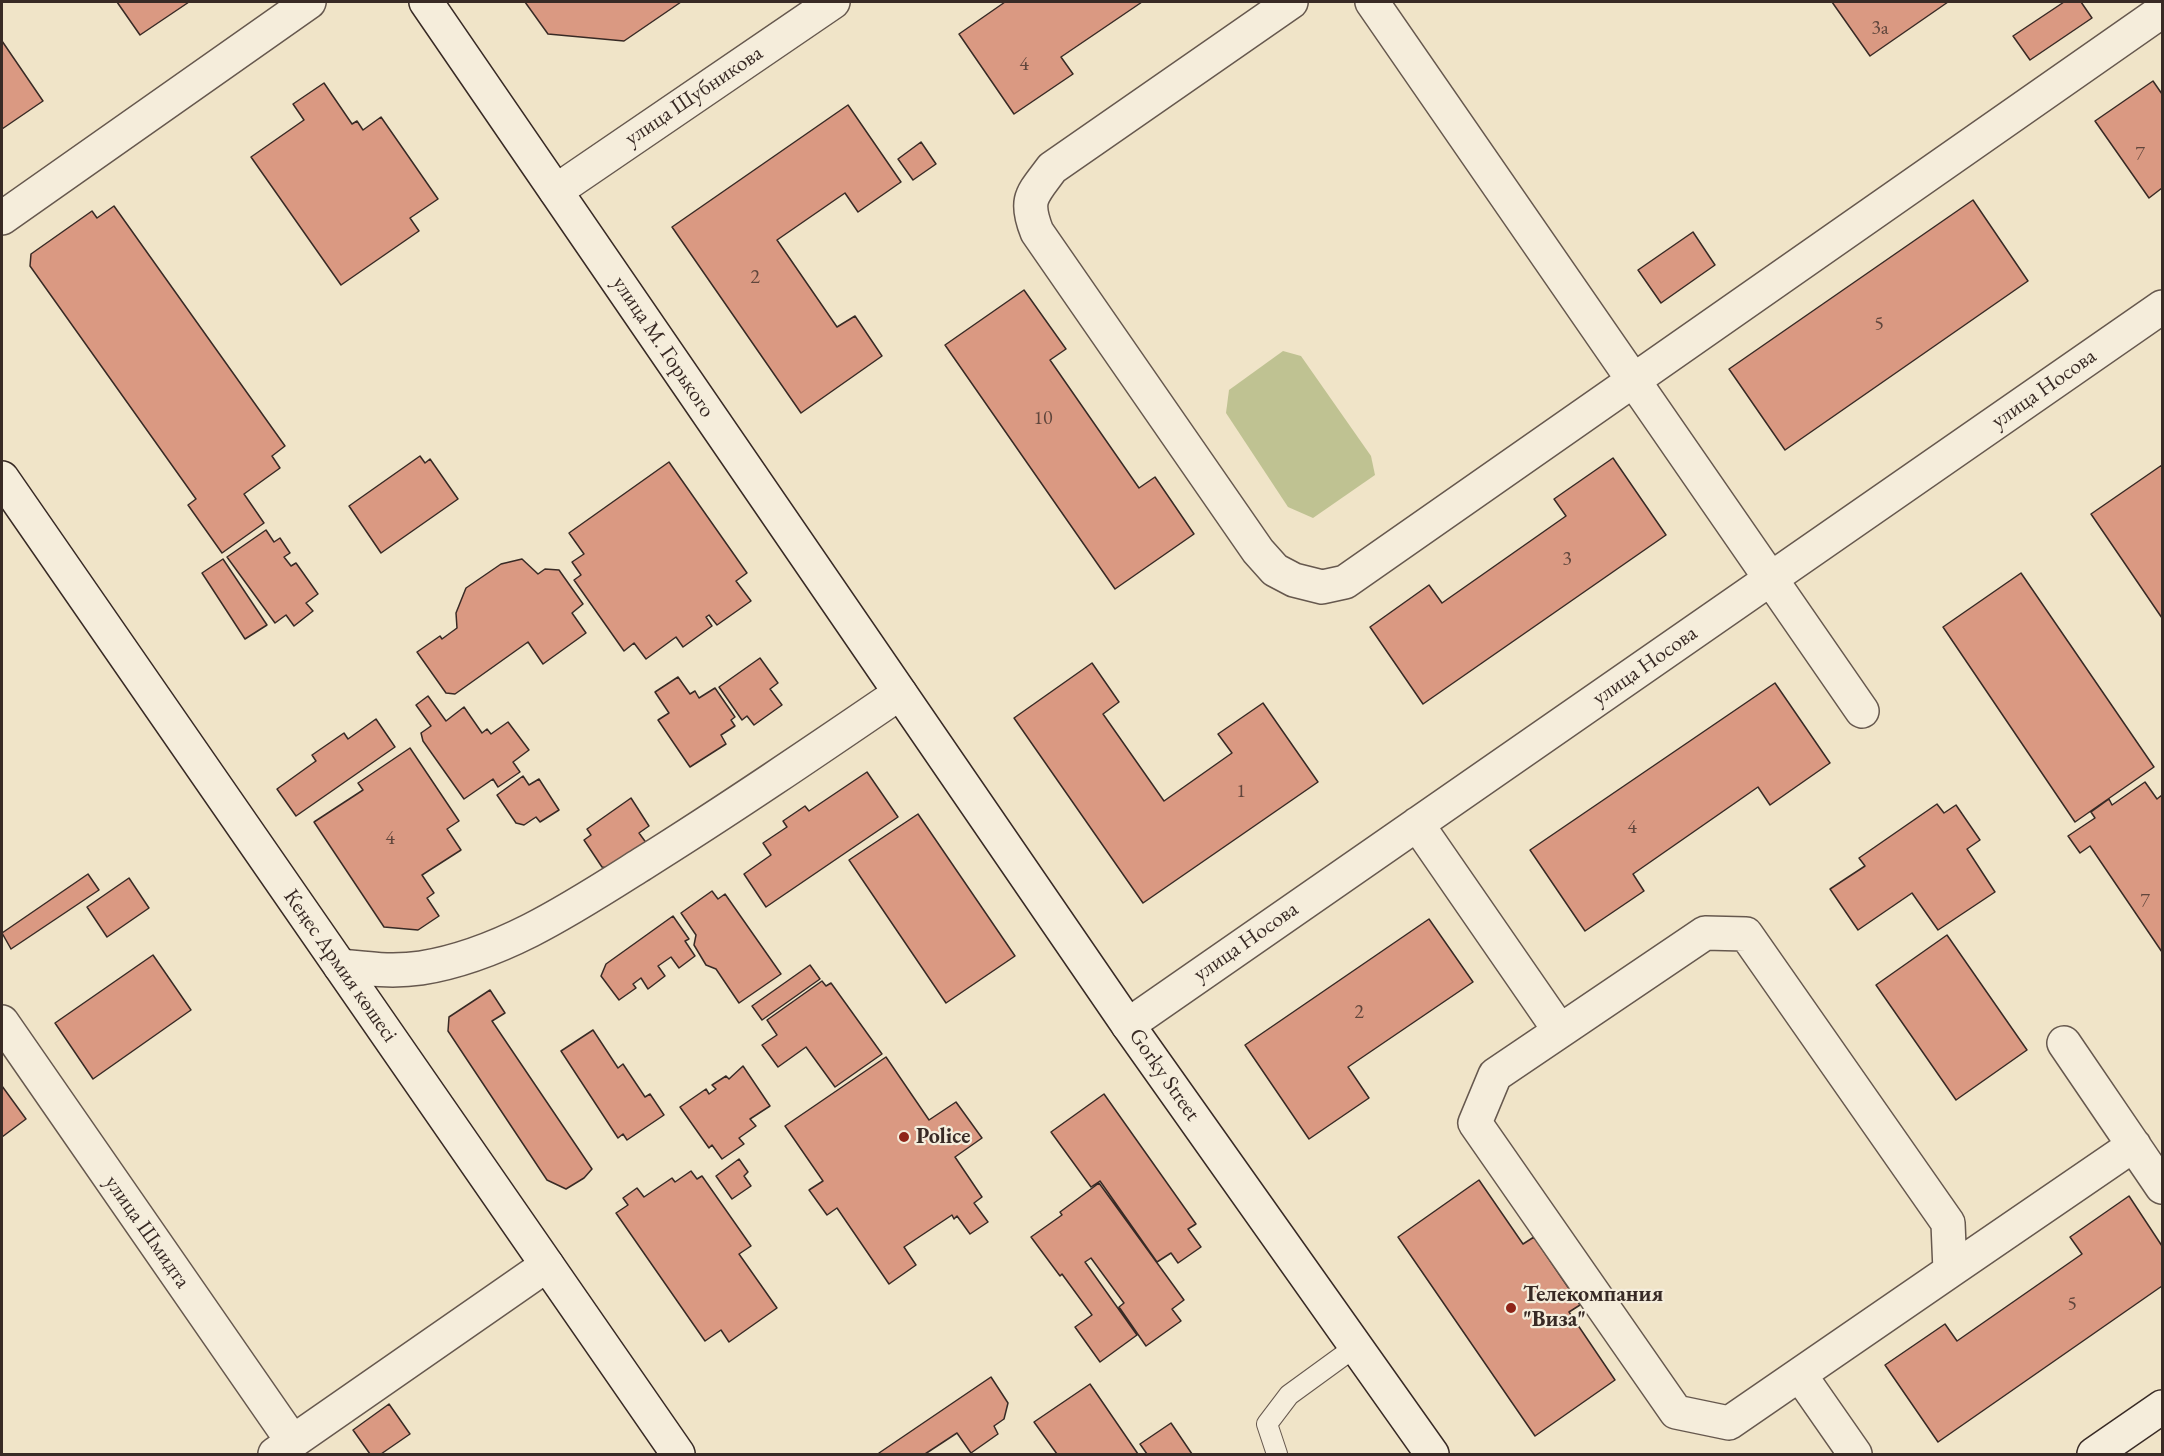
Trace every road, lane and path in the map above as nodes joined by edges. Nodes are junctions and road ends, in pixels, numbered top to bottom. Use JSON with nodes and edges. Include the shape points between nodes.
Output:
{"nodes":[{"id":1,"x":309,"y":2,"type":"edge"},
{"id":2,"x":426,"y":2,"type":"edge"},
{"id":3,"x":833,"y":2,"type":"edge"},
{"id":4,"x":1290,"y":2,"type":"edge"},
{"id":5,"x":1372,"y":2,"type":"edge"},
{"id":6,"x":2163,"y":11,"type":"edge"},
{"id":7,"x":556,"y":191,"type":"junction"},
{"id":8,"x":2,"y":218,"type":"edge"},
{"id":9,"x":2163,"y":307,"type":"edge"},
{"id":10,"x":1634,"y":380,"type":"junction"},
{"id":11,"x":2,"y":478,"type":"edge"},
{"id":12,"x":1771,"y":578,"type":"junction"},
{"id":13,"x":900,"y":693,"type":"junction"},
{"id":14,"x":1862,"y":711,"type":"dead end"},
{"id":15,"x":1417,"y":824,"type":"junction"},
{"id":16,"x":339,"y":966,"type":"junction"},
{"id":17,"x":2,"y":1022,"type":"edge"},
{"id":18,"x":1128,"y":1025,"type":"junction"},
{"id":19,"x":1560,"y":1031,"type":"junction"},
{"id":20,"x":2064,"y":1043,"type":"dead end"},
{"id":21,"x":2134,"y":1145,"type":"junction"},
{"id":22,"x":2163,"y":1187,"type":"edge"},
{"id":23,"x":547,"y":1265,"type":"junction"},
{"id":24,"x":1950,"y":1271,"type":"junction"},
{"id":25,"x":1355,"y":1347,"type":"junction"},
{"id":26,"x":1800,"y":1375,"type":"junction"},
{"id":27,"x":2163,"y":1407,"type":"edge"},
{"id":28,"x":283,"y":1448,"type":"edge"},
{"id":29,"x":678,"y":1455,"type":"edge"},
{"id":30,"x":1277,"y":1455,"type":"edge"},
{"id":31,"x":1432,"y":1455,"type":"edge"},
{"id":32,"x":1855,"y":1455,"type":"edge"},
{"id":33,"x":2094,"y":1455,"type":"edge"}],
"edges":[{"from":1,"to":8,"type":"street"},
{"from":2,"to":7,"type":"street","name":"улица М. Горького"},
{"from":3,"to":7,"type":"street","name":"улица Шубникова"},
{"from":4,"to":10,"type":"street","via":[[1052,168],[1034,192],[1029,212],[1037,232],[1275,570],[1322,587],[1345,582]]},
{"from":5,"to":10,"type":"street"},
{"from":6,"to":10,"type":"street"},
{"from":7,"to":13,"type":"street","name":"улица М. Горького"},
{"from":9,"to":12,"type":"street","name":"улица Носова"},
{"from":10,"to":12,"type":"street"},
{"from":11,"to":16,"type":"street","name":"Кеңес Армия көшесі"},
{"from":12,"to":14,"type":"street"},
{"from":12,"to":15,"type":"street","name":"улица Носова"},
{"from":13,"to":16,"type":"street","via":[[695,831],[522,935],[476,954],[421,968]]},
{"from":13,"to":18,"type":"street","name":"Gorky Street"},
{"from":15,"to":18,"type":"street","name":"улица Носова"},
{"from":15,"to":19,"type":"street"},
{"from":16,"to":23,"type":"street","name":"Кеңес Армия көшесі"},
{"from":17,"to":28,"type":"street","name":"улица Шмидта"},
{"from":18,"to":25,"type":"street","name":"Gorky Street"},
{"from":19,"to":24,"type":"street","via":[[1705,933],[1746,934],[1948,1223]]},
{"from":19,"to":26,"type":"street","via":[[1495,1075],[1475,1123],[1676,1412],[1729,1423]]},
{"from":20,"to":21,"type":"street"},
{"from":21,"to":22,"type":"street"},
{"from":21,"to":24,"type":"street"},
{"from":23,"to":28,"type":"street"},
{"from":23,"to":29,"type":"street","name":"Кеңес Армия көшесі"},
{"from":24,"to":26,"type":"street"},
{"from":25,"to":30,"type":"lane","via":[[1289,1395],[1267,1424]]},
{"from":25,"to":31,"type":"street","name":"Gorky Street"},
{"from":26,"to":32,"type":"street"},
{"from":27,"to":33,"type":"street"}]}
